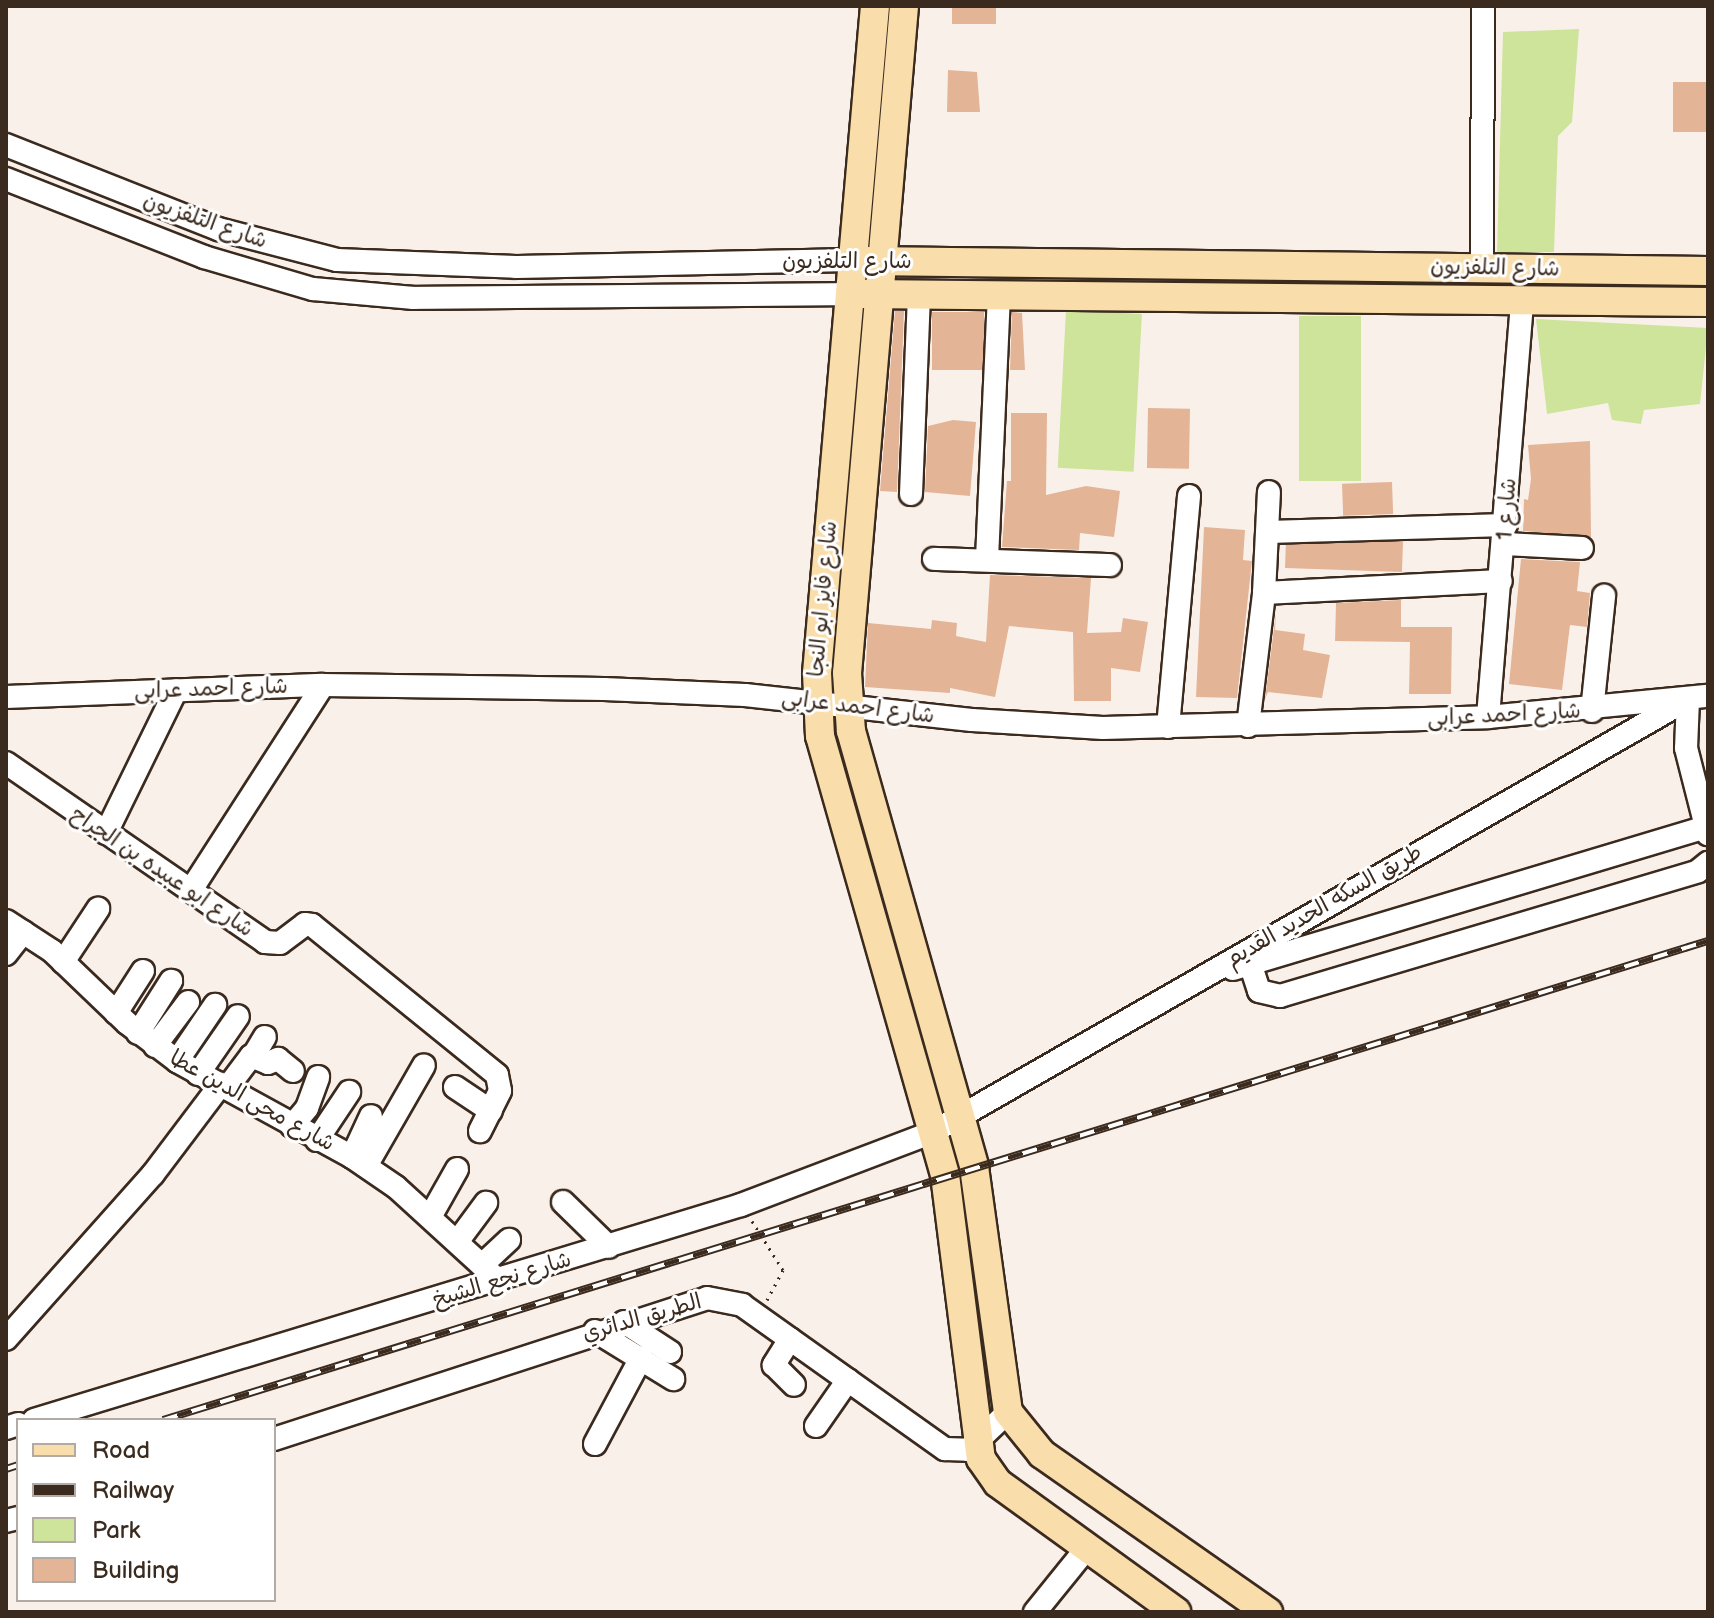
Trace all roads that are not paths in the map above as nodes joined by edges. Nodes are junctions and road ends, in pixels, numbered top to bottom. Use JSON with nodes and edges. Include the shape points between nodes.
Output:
{"nodes":[{"id":1,"x":875,"y":6,"type":"edge"},
{"id":2,"x":904,"y":6,"type":"edge"},
{"id":3,"x":1483,"y":6,"type":"edge"},
{"id":4,"x":6,"y":145,"type":"edge"},
{"id":5,"x":6,"y":179,"type":"edge"},
{"id":6,"x":852,"y":260,"type":"junction"},
{"id":7,"x":883,"y":261,"type":"junction"},
{"id":8,"x":1482,"y":267,"type":"junction"},
{"id":9,"x":1708,"y":271,"type":"edge"},
{"id":10,"x":849,"y":294,"type":"junction"},
{"id":11,"x":880,"y":294,"type":"junction"},
{"id":12,"x":919,"y":294,"type":"junction"},
{"id":13,"x":999,"y":295,"type":"junction"},
{"id":14,"x":1522,"y":300,"type":"junction"},
{"id":15,"x":1708,"y":302,"type":"edge"},
{"id":16,"x":1269,"y":492,"type":"dead end"},
{"id":17,"x":911,"y":494,"type":"dead end"},
{"id":18,"x":1189,"y":496,"type":"dead end"},
{"id":19,"x":1268,"y":532,"type":"junction"},
{"id":20,"x":1506,"y":535,"type":"junction"},
{"id":21,"x":1582,"y":548,"type":"dead end"},
{"id":22,"x":934,"y":559,"type":"dead end"},
{"id":23,"x":987,"y":559,"type":"junction"},
{"id":24,"x":1110,"y":565,"type":"dead end"},
{"id":25,"x":1501,"y":581,"type":"junction"},
{"id":26,"x":1264,"y":593,"type":"junction"},
{"id":27,"x":1604,"y":596,"type":"dead end"},
{"id":28,"x":323,"y":685,"type":"junction"},
{"id":29,"x":176,"y":690,"type":"junction"},
{"id":30,"x":6,"y":697,"type":"edge"},
{"id":31,"x":1698,"y":698,"type":"edge"},
{"id":32,"x":816,"y":701,"type":"junction"},
{"id":33,"x":848,"y":706,"type":"junction"},
{"id":34,"x":1592,"y":711,"type":"junction"},
{"id":35,"x":1488,"y":717,"type":"junction"},
{"id":36,"x":1248,"y":726,"type":"junction"},
{"id":37,"x":1168,"y":727,"type":"junction"},
{"id":38,"x":6,"y":763,"type":"edge"},
{"id":39,"x":1707,"y":831,"type":"edge"},
{"id":40,"x":106,"y":833,"type":"junction"},
{"id":41,"x":1708,"y":863,"type":"edge"},
{"id":42,"x":191,"y":890,"type":"junction"},
{"id":43,"x":98,"y":909,"type":"dead end"},
{"id":44,"x":14,"y":926,"type":"edge"},
{"id":45,"x":6,"y":954,"type":"edge"},
{"id":46,"x":63,"y":962,"type":"junction"},
{"id":47,"x":1250,"y":963,"type":"junction"},
{"id":48,"x":143,"y":971,"type":"dead end"},
{"id":49,"x":1193,"y":980,"type":"junction"},
{"id":50,"x":171,"y":981,"type":"dead end"},
{"id":51,"x":188,"y":1002,"type":"dead end"},
{"id":52,"x":215,"y":1005,"type":"dead end"},
{"id":53,"x":116,"y":1013,"type":"junction"},
{"id":54,"x":238,"y":1016,"type":"dead end"},
{"id":55,"x":146,"y":1039,"type":"junction"},
{"id":56,"x":177,"y":1061,"type":"junction"},
{"id":57,"x":293,"y":1071,"type":"dead end"},
{"id":58,"x":414,"y":1073,"type":"dead end"},
{"id":59,"x":198,"y":1074,"type":"junction"},
{"id":60,"x":318,"y":1077,"type":"dead end"},
{"id":61,"x":224,"y":1086,"type":"junction"},
{"id":62,"x":455,"y":1087,"type":"dead end"},
{"id":63,"x":349,"y":1092,"type":"dead end"},
{"id":64,"x":491,"y":1111,"type":"junction"},
{"id":65,"x":371,"y":1116,"type":"dead end"},
{"id":66,"x":963,"y":1119,"type":"junction"},
{"id":67,"x":292,"y":1126,"type":"junction"},
{"id":68,"x":480,"y":1131,"type":"dead end"},
{"id":69,"x":933,"y":1132,"type":"junction"},
{"id":70,"x":317,"y":1140,"type":"junction"},
{"id":71,"x":359,"y":1161,"type":"junction"},
{"id":72,"x":457,"y":1169,"type":"dead end"},
{"id":73,"x":563,"y":1202,"type":"dead end"},
{"id":74,"x":486,"y":1203,"type":"dead end"},
{"id":75,"x":430,"y":1217,"type":"junction"},
{"id":76,"x":509,"y":1240,"type":"dead end"},
{"id":77,"x":457,"y":1242,"type":"junction"},
{"id":78,"x":609,"y":1247,"type":"junction"},
{"id":79,"x":482,"y":1265,"type":"junction"},
{"id":80,"x":499,"y":1281,"type":"junction"},
{"id":81,"x":624,"y":1322,"type":"junction"},
{"id":82,"x":595,"y":1331,"type":"junction"},
{"id":83,"x":6,"y":1339,"type":"edge"},
{"id":84,"x":790,"y":1339,"type":"junction"},
{"id":85,"x":670,"y":1352,"type":"dead end"},
{"id":86,"x":641,"y":1358,"type":"junction"},
{"id":87,"x":673,"y":1379,"type":"dead end"},
{"id":88,"x":848,"y":1380,"type":"junction"},
{"id":89,"x":794,"y":1385,"type":"dead end"},
{"id":90,"x":1008,"y":1412,"type":"junction"},
{"id":91,"x":41,"y":1418,"type":"edge"},
{"id":92,"x":816,"y":1426,"type":"dead end"},
{"id":93,"x":276,"y":1438,"type":"edge"},
{"id":94,"x":595,"y":1444,"type":"dead end"},
{"id":95,"x":978,"y":1444,"type":"junction"},
{"id":96,"x":1086,"y":1549,"type":"junction"},
{"id":97,"x":1035,"y":1612,"type":"edge"},
{"id":98,"x":1176,"y":1612,"type":"edge"},
{"id":99,"x":1268,"y":1612,"type":"edge"}],
"edges":[{"from":1,"to":6,"type":"main road","name":"شارع فايز ابو النجا"},
{"from":2,"to":7,"type":"main road","name":"شارع فايز ابو النجا"},
{"from":3,"to":8,"type":"street"},
{"from":4,"to":6,"type":"street","name":"شارع التلفزيون","via":[[218,229],[337,260],[459,267]]},
{"from":5,"to":10,"type":"street","name":"شارع التلفزيون","via":[[204,257],[313,289],[414,298]]},
{"from":6,"to":7,"type":"main road","name":"شارع التلفزيون"},
{"from":6,"to":10,"type":"main road","name":"شارع فايز ابو النجا"},
{"from":7,"to":8,"type":"main road","name":"شارع التلفزيون"},
{"from":7,"to":11,"type":"main road","name":"شارع فايز ابو النجا"},
{"from":8,"to":9,"type":"main road","name":"شارع التلفزيون"},
{"from":10,"to":11,"type":"main road","name":"شارع التلفزيون"},
{"from":10,"to":32,"type":"main road","name":"شارع فايز ابو النجا"},
{"from":11,"to":12,"type":"main road","name":"شارع التلفزيون"},
{"from":11,"to":33,"type":"main road","name":"شارع فايز ابو النجا"},
{"from":12,"to":13,"type":"main road","name":"شارع التلفزيون"},
{"from":12,"to":17,"type":"street"},
{"from":13,"to":14,"type":"main road","name":"شارع التلفزيون"},
{"from":13,"to":23,"type":"street"},
{"from":14,"to":15,"type":"main road","name":"شارع التلفزيون"},
{"from":14,"to":20,"type":"street","name":"شارع 1"},
{"from":16,"to":19,"type":"street"},
{"from":18,"to":37,"type":"street"},
{"from":19,"to":20,"type":"street"},
{"from":19,"to":26,"type":"street"},
{"from":20,"to":21,"type":"street"},
{"from":20,"to":25,"type":"street","name":"شارع 1"},
{"from":22,"to":23,"type":"street"},
{"from":23,"to":24,"type":"street"},
{"from":25,"to":26,"type":"street"},
{"from":25,"to":35,"type":"street","name":"شارع 1"},
{"from":26,"to":36,"type":"street"},
{"from":27,"to":34,"type":"street"},
{"from":28,"to":29,"type":"street","name":"شارع احمد عرابى"},
{"from":28,"to":32,"type":"street","name":"شارع احمد عرابى","via":[[604,689]]},
{"from":28,"to":42,"type":"street"},
{"from":29,"to":30,"type":"street","name":"شارع احمد عرابى"},
{"from":29,"to":40,"type":"street"},
{"from":31,"to":34,"type":"street","name":"شارع احمد عرابى"},
{"from":31,"to":39,"type":"street","via":[[1686,748]]},
{"from":31,"to":49,"type":"street","name":"طريق السكه الحديد القديم"},
{"from":32,"to":33,"type":"street","name":"شارع احمد عرابى"},
{"from":32,"to":69,"type":"main road","name":"شارع فايز ابو النجا","via":[[820,736]]},
{"from":33,"to":37,"type":"street","name":"شارع احمد عرابى","via":[[1037,725]]},
{"from":33,"to":66,"type":"main road","name":"شارع فايز ابو النجا"},
{"from":34,"to":35,"type":"street","name":"شارع احمد عرابى"},
{"from":35,"to":36,"type":"street","name":"شارع احمد عرابى"},
{"from":36,"to":37,"type":"street","name":"شارع احمد عرابى"},
{"from":38,"to":40,"type":"street","name":"شارع ابو عبيده بن الجراح"},
{"from":39,"to":47,"type":"street"},
{"from":40,"to":42,"type":"street","name":"شارع ابو عبيده بن الجراح"},
{"from":41,"to":47,"type":"street","via":[[1698,871],[1280,996],[1259,991]]},
{"from":42,"to":64,"type":"street","name":"شارع ابو عبيده بن الجراح","via":[[272,944],[312,925],[492,1069],[500,1091]]},
{"from":43,"to":46,"type":"street"},
{"from":44,"to":45,"type":"street"},
{"from":44,"to":46,"type":"street","name":"شارع محى الدين عطا"},
{"from":46,"to":53,"type":"street","name":"شارع محى الدين عطا"},
{"from":47,"to":49,"type":"street"},
{"from":48,"to":53,"type":"street"},
{"from":49,"to":66,"type":"street","name":"طريق السكه الحديد القديم"},
{"from":50,"to":55,"type":"street"},
{"from":51,"to":55,"type":"street"},
{"from":52,"to":56,"type":"street"},
{"from":53,"to":55,"type":"street","name":"شارع محى الدين عطا"},
{"from":54,"to":59,"type":"street"},
{"from":55,"to":56,"type":"street","name":"شارع محى الدين عطا"},
{"from":56,"to":59,"type":"street","name":"شارع محى الدين عطا"},
{"from":57,"to":61,"type":"street","via":[[278,1059],[268,1063],[260,1046]]},
{"from":58,"to":71,"type":"street"},
{"from":59,"to":61,"type":"street","name":"شارع محى الدين عطا"},
{"from":60,"to":67,"type":"street","via":[[307,1108]]},
{"from":61,"to":67,"type":"street","name":"شارع محى الدين عطا"},
{"from":61,"to":83,"type":"street"},
{"from":62,"to":64,"type":"street"},
{"from":63,"to":70,"type":"street"},
{"from":64,"to":68,"type":"street","name":"شارع ابو عبيده بن الجراح"},
{"from":65,"to":71,"type":"street"},
{"from":66,"to":69,"type":"street","name":"شارع نجع الشيخ"},
{"from":66,"to":90,"type":"main road","name":"شارع فايز ابو النجا"},
{"from":67,"to":70,"type":"street","name":"شارع محى الدين عطا"},
{"from":69,"to":78,"type":"street","name":"شارع نجع الشيخ","via":[[741,1205]]},
{"from":69,"to":95,"type":"main road","name":"شارع فايز ابو النجا","via":[[945,1175]]},
{"from":70,"to":71,"type":"street","name":"شارع محى الدين عطا"},
{"from":71,"to":75,"type":"street","name":"شارع محى الدين عطا"},
{"from":72,"to":75,"type":"street"},
{"from":73,"to":78,"type":"street"},
{"from":74,"to":77,"type":"street"},
{"from":75,"to":77,"type":"street","name":"شارع محى الدين عطا"},
{"from":76,"to":79,"type":"street"},
{"from":77,"to":79,"type":"street","name":"شارع محى الدين عطا"},
{"from":78,"to":80,"type":"street","name":"شارع نجع الشيخ"},
{"from":79,"to":80,"type":"street","name":"شارع محى الدين عطا"},
{"from":80,"to":91,"type":"street","name":"شارع نجع الشيخ"},
{"from":81,"to":82,"type":"street","name":"الطريق الدائري"},
{"from":81,"to":84,"type":"street","name":"الطريق الدائري","via":[[707,1298],[733,1302]]},
{"from":81,"to":85,"type":"street"},
{"from":82,"to":86,"type":"street"},
{"from":82,"to":93,"type":"street","name":"الطريق الدائري"},
{"from":84,"to":88,"type":"street","name":"الطريق الدائري"},
{"from":84,"to":89,"type":"street","via":[[774,1365]]},
{"from":86,"to":87,"type":"street"},
{"from":86,"to":94,"type":"street"},
{"from":88,"to":92,"type":"street"},
{"from":88,"to":95,"type":"street","name":"الطريق الدائري","via":[[945,1449],[957,1452]]},
{"from":90,"to":95,"type":"street"},
{"from":90,"to":99,"type":"main road","via":[[1042,1454]]},
{"from":95,"to":96,"type":"main road","via":[[998,1483]]},
{"from":96,"to":97,"type":"street"},
{"from":96,"to":98,"type":"main road"}]}
